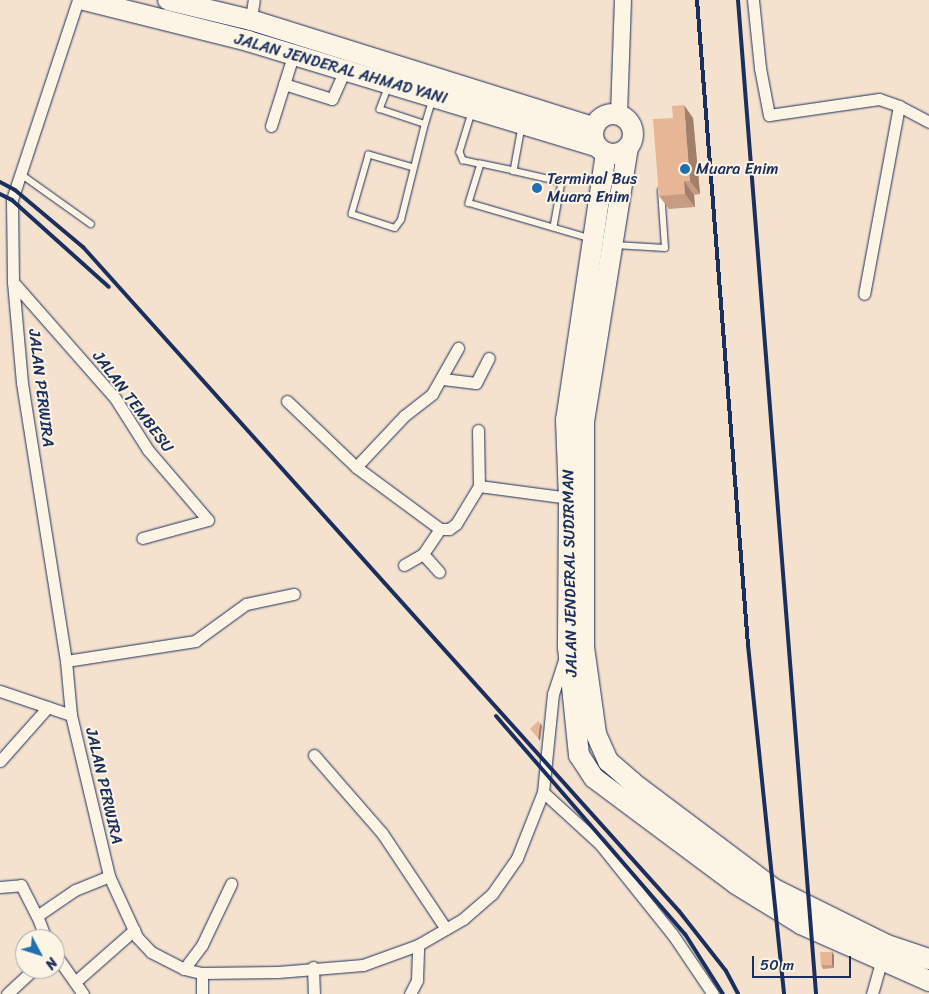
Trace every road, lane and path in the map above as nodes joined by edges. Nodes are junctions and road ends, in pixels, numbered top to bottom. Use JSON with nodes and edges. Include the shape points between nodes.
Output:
{"nodes":[{"id":1,"x":78,"y":0,"type":"edge"},
{"id":2,"x":84,"y":0,"type":"edge"},
{"id":3,"x":168,"y":0,"type":"edge"},
{"id":4,"x":254,"y":0,"type":"edge"},
{"id":5,"x":623,"y":0,"type":"edge"},
{"id":6,"x":753,"y":0,"type":"edge"},
{"id":7,"x":251,"y":20,"type":"junction"},
{"id":8,"x":248,"y":41,"type":"junction"},
{"id":9,"x":293,"y":56,"type":"junction"},
{"id":10,"x":344,"y":72,"type":"junction"},
{"id":11,"x":284,"y":84,"type":"junction"},
{"id":12,"x":389,"y":84,"type":"junction"},
{"id":13,"x":435,"y":86,"type":"junction"},
{"id":14,"x":899,"y":106,"type":"junction"},
{"id":15,"x":473,"y":108,"type":"junction"},
{"id":16,"x":619,"y":114,"type":"junction"},
{"id":17,"x":929,"y":122,"type":"edge"},
{"id":18,"x":523,"y":123,"type":"junction"},
{"id":19,"x":425,"y":124,"type":"junction"},
{"id":20,"x":271,"y":126,"type":"dead end"},
{"id":21,"x":598,"y":142,"type":"junction"},
{"id":22,"x":628,"y":147,"type":"junction"},
{"id":23,"x":481,"y":164,"type":"junction"},
{"id":24,"x":414,"y":168,"type":"junction"},
{"id":25,"x":514,"y":171,"type":"junction"},
{"id":26,"x":21,"y":174,"type":"junction"},
{"id":27,"x":660,"y":182,"type":"edge"},
{"id":28,"x":91,"y":224,"type":"dead end"},
{"id":29,"x":554,"y":227,"type":"junction"},
{"id":30,"x":604,"y":242,"type":"junction"},
{"id":31,"x":13,"y":282,"type":"junction"},
{"id":32,"x":864,"y":294,"type":"dead end"},
{"id":33,"x":458,"y":348,"type":"dead end"},
{"id":34,"x":489,"y":358,"type":"dead end"},
{"id":35,"x":443,"y":379,"type":"junction"},
{"id":36,"x":287,"y":401,"type":"dead end"},
{"id":37,"x":478,"y":430,"type":"dead end"},
{"id":38,"x":356,"y":467,"type":"junction"},
{"id":39,"x":479,"y":486,"type":"junction"},
{"id":40,"x":569,"y":498,"type":"junction"},
{"id":41,"x":440,"y":529,"type":"junction"},
{"id":42,"x":142,"y":538,"type":"dead end"},
{"id":43,"x":423,"y":554,"type":"junction"},
{"id":44,"x":404,"y":565,"type":"dead end"},
{"id":45,"x":439,"y":572,"type":"dead end"},
{"id":46,"x":294,"y":594,"type":"dead end"},
{"id":47,"x":576,"y":647,"type":"junction"},
{"id":48,"x":66,"y":662,"type":"junction"},
{"id":49,"x":0,"y":690,"type":"edge"},
{"id":50,"x":48,"y":707,"type":"junction"},
{"id":51,"x":71,"y":715,"type":"junction"},
{"id":52,"x":314,"y":755,"type":"dead end"},
{"id":53,"x":0,"y":761,"type":"edge"},
{"id":54,"x":543,"y":792,"type":"junction"},
{"id":55,"x":109,"y":876,"type":"junction"},
{"id":56,"x":231,"y":884,"type":"dead end"},
{"id":57,"x":0,"y":887,"type":"edge"},
{"id":58,"x":37,"y":916,"type":"junction"},
{"id":59,"x":42,"y":929,"type":"edge"},
{"id":60,"x":134,"y":930,"type":"junction"},
{"id":61,"x":446,"y":930,"type":"junction"},
{"id":62,"x":418,"y":945,"type":"junction"},
{"id":63,"x":884,"y":952,"type":"junction"},
{"id":64,"x":929,"y":959,"type":"edge"},
{"id":65,"x":65,"y":967,"type":"edge"},
{"id":66,"x":313,"y":967,"type":"junction"},
{"id":67,"x":184,"y":969,"type":"junction"},
{"id":68,"x":202,"y":973,"type":"junction"},
{"id":69,"x":23,"y":979,"type":"edge"},
{"id":70,"x":929,"y":981,"type":"edge"},
{"id":71,"x":76,"y":982,"type":"junction"},
{"id":72,"x":7,"y":994,"type":"edge"},
{"id":73,"x":83,"y":994,"type":"edge"},
{"id":74,"x":202,"y":994,"type":"edge"},
{"id":75,"x":314,"y":994,"type":"edge"},
{"id":76,"x":410,"y":994,"type":"edge"},
{"id":77,"x":713,"y":994,"type":"edge"},
{"id":78,"x":872,"y":994,"type":"edge"}],
"edges":[{"from":1,"to":26,"type":"street","name":"JALAN PERWIRA"},
{"from":2,"to":8,"type":"highway","name":"JALAN JENDERAL AHMAD YANI"},
{"from":3,"to":7,"type":"highway","name":"JALAN JENDERAL AHMAD YANI"},
{"from":4,"to":7,"type":"street"},
{"from":5,"to":16,"type":"main road"},
{"from":6,"to":14,"type":"street","via":[[769,116],[878,99]]},
{"from":7,"to":8,"type":"street"},
{"from":7,"to":13,"type":"highway","name":"JALAN JENDERAL AHMAD YANI"},
{"from":8,"to":9,"type":"highway","name":"JALAN JENDERAL AHMAD YANI"},
{"from":9,"to":10,"type":"highway","name":"JALAN JENDERAL AHMAD YANI"},
{"from":9,"to":11,"type":"street"},
{"from":10,"to":11,"type":"street","via":[[332,99]]},
{"from":10,"to":12,"type":"highway","name":"JALAN JENDERAL AHMAD YANI"},
{"from":11,"to":20,"type":"street"},
{"from":12,"to":13,"type":"highway","name":"JALAN JENDERAL AHMAD YANI"},
{"from":12,"to":19,"type":"lane","via":[[380,109]]},
{"from":13,"to":15,"type":"highway","name":"JALAN JENDERAL AHMAD YANI"},
{"from":13,"to":19,"type":"lane"},
{"from":13,"to":21,"type":"highway","name":"JALAN JENDERAL AHMAD YANI"},
{"from":14,"to":17,"type":"street"},
{"from":14,"to":32,"type":"street"},
{"from":15,"to":18,"type":"highway","name":"JALAN JENDERAL AHMAD YANI"},
{"from":15,"to":23,"type":"lane","via":[[460,152],[463,160]]},
{"from":16,"to":21,"type":"highway","via":[[608,113],[599,118]]},
{"from":16,"to":22,"type":"highway","via":[[632,128]]},
{"from":18,"to":21,"type":"highway","name":"JALAN JENDERAL AHMAD YANI"},
{"from":18,"to":25,"type":"lane"},
{"from":19,"to":24,"type":"lane"},
{"from":21,"to":22,"type":"highway","via":[[618,153]]},
{"from":21,"to":30,"type":"highway","name":"JALAN JENDERAL SUDIRMAN"},
{"from":22,"to":30,"type":"highway","name":"JALAN JENDERAL SUDIRMAN"},
{"from":23,"to":25,"type":"lane"},
{"from":23,"to":29,"type":"lane","via":[[469,203]]},
{"from":24,"to":24,"type":"lane","via":[[401,220],[395,228],[352,214],[369,155]]},
{"from":25,"to":29,"type":"lane","via":[[562,182]]},
{"from":26,"to":28,"type":"lane"},
{"from":26,"to":31,"type":"street","name":"JALAN PERWIRA","via":[[12,200]]},
{"from":27,"to":30,"type":"lane","via":[[665,248]]},
{"from":29,"to":30,"type":"lane"},
{"from":30,"to":40,"type":"highway","name":"JALAN JENDERAL SUDIRMAN","via":[[566,420]]},
{"from":30,"to":47,"type":"highway","name":"JALAN JENDERAL SUDIRMAN","via":[[584,420]]},
{"from":31,"to":42,"type":"street","name":"JALAN TEMBESU","via":[[114,398],[148,450],[208,520]]},
{"from":31,"to":48,"type":"street","name":"JALAN PERWIRA","via":[[22,383]]},
{"from":33,"to":35,"type":"street"},
{"from":34,"to":35,"type":"street","via":[[476,383]]},
{"from":35,"to":38,"type":"street"},
{"from":36,"to":38,"type":"street"},
{"from":37,"to":39,"type":"street"},
{"from":38,"to":41,"type":"street"},
{"from":39,"to":40,"type":"street"},
{"from":39,"to":41,"type":"street","via":[[456,524],[449,529]]},
{"from":40,"to":47,"type":"highway","name":"JALAN JENDERAL SUDIRMAN"},
{"from":41,"to":43,"type":"street"},
{"from":43,"to":44,"type":"street"},
{"from":43,"to":45,"type":"street"},
{"from":46,"to":48,"type":"street","via":[[246,604],[196,641]]},
{"from":47,"to":54,"type":"street","name":"JALAN PERWIRA","via":[[553,694]]},
{"from":47,"to":63,"type":"highway","name":"JALAN JENDERAL SUDIRMAN","via":[[579,755],[594,778],[774,908]]},
{"from":48,"to":51,"type":"street","name":"JALAN PERWIRA"},
{"from":49,"to":50,"type":"street"},
{"from":50,"to":51,"type":"street"},
{"from":50,"to":53,"type":"street"},
{"from":51,"to":55,"type":"street","name":"JALAN PERWIRA"},
{"from":52,"to":61,"type":"street","via":[[382,832]]},
{"from":54,"to":61,"type":"street","name":"JALAN PERWIRA","via":[[517,858],[492,894]]},
{"from":54,"to":77,"type":"street","via":[[600,844],[674,935]]},
{"from":55,"to":58,"type":"street","via":[[75,890]]},
{"from":55,"to":60,"type":"street","name":"JALAN PERWIRA"},
{"from":56,"to":67,"type":"street","via":[[198,952]]},
{"from":57,"to":58,"type":"street","via":[[21,885]]},
{"from":58,"to":59,"type":"street"},
{"from":60,"to":67,"type":"street","name":"JALAN PERWIRA","via":[[151,952]]},
{"from":60,"to":71,"type":"street"},
{"from":61,"to":62,"type":"street","name":"JALAN PERWIRA"},
{"from":62,"to":66,"type":"street","name":"JALAN PERWIRA","via":[[363,965]]},
{"from":62,"to":76,"type":"street","via":[[417,980]]},
{"from":63,"to":64,"type":"highway","name":"JALAN JENDERAL SUDIRMAN"},
{"from":63,"to":70,"type":"highway","name":"JALAN JENDERAL SUDIRMAN"},
{"from":63,"to":78,"type":"street"},
{"from":65,"to":71,"type":"street"},
{"from":66,"to":68,"type":"street","name":"JALAN PERWIRA","via":[[278,972]]},
{"from":66,"to":75,"type":"street"},
{"from":67,"to":68,"type":"street","name":"JALAN PERWIRA"},
{"from":68,"to":74,"type":"street"},
{"from":69,"to":72,"type":"street"},
{"from":71,"to":73,"type":"street"}]}
